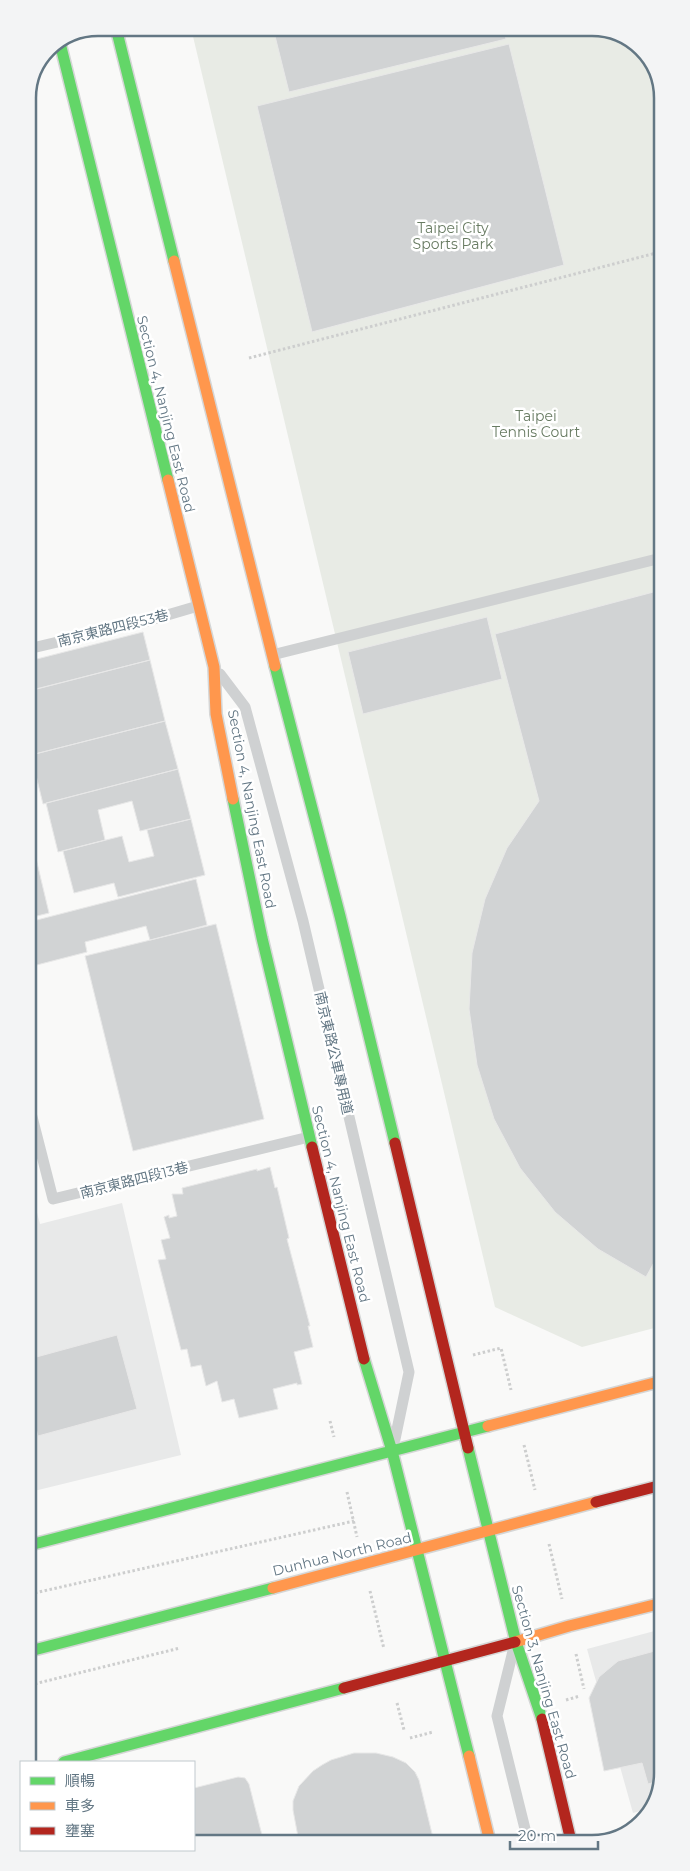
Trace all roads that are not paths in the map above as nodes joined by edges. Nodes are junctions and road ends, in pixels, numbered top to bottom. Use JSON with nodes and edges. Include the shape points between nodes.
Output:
{"nodes":[{"id":1,"x":118,"y":36,"type":"edge"},
{"id":2,"x":61,"y":49,"type":"edge"},
{"id":3,"x":654,"y":560,"type":"edge"},
{"id":4,"x":198,"y":606,"type":"junction"},
{"id":5,"x":36,"y":647,"type":"edge"},
{"id":6,"x":272,"y":655,"type":"junction"},
{"id":7,"x":214,"y":667,"type":"junction"},
{"id":8,"x":36,"y":1132,"type":"edge"},
{"id":9,"x":309,"y":1137,"type":"junction"},
{"id":10,"x":654,"y":1383,"type":"edge"},
{"id":11,"x":465,"y":1432,"type":"junction"},
{"id":12,"x":392,"y":1451,"type":"junction"},
{"id":13,"x":654,"y":1487,"type":"edge"},
{"id":14,"x":488,"y":1531,"type":"junction"},
{"id":15,"x":36,"y":1543,"type":"edge"},
{"id":16,"x":418,"y":1550,"type":"junction"},
{"id":17,"x":654,"y":1605,"type":"edge"},
{"id":18,"x":516,"y":1642,"type":"junction"},
{"id":19,"x":36,"y":1649,"type":"edge"},
{"id":20,"x":447,"y":1661,"type":"junction"},
{"id":21,"x":68,"y":1761,"type":"edge"},
{"id":22,"x":488,"y":1835,"type":"edge"},
{"id":23,"x":527,"y":1835,"type":"edge"},
{"id":24,"x":570,"y":1835,"type":"edge"}],
"edges":[{"from":1,"to":6,"type":"main road"},
{"from":2,"to":4,"type":"main road","name":"Section 4, Nanjing East Road"},
{"from":3,"to":6,"type":"lane"},
{"from":4,"to":5,"type":"lane","name":"南京東路四段53巷"},
{"from":4,"to":7,"type":"main road","name":"Section 4, Nanjing East Road"},
{"from":6,"to":11,"type":"main road","via":[[340,916]]},
{"from":7,"to":9,"type":"main road","name":"Section 4, Nanjing East Road","via":[[216,714],[260,928]]},
{"from":7,"to":12,"type":"lane","name":"南京東路公車專用道","via":[[245,707],[303,921],[409,1372]]},
{"from":8,"to":9,"type":"lane","name":"南京東路四段13巷","via":[[53,1199]]},
{"from":9,"to":12,"type":"main road","name":"Section 4, Nanjing East Road","via":[[370,1382]]},
{"from":10,"to":11,"type":"main road"},
{"from":11,"to":12,"type":"main road"},
{"from":11,"to":14,"type":"main road"},
{"from":12,"to":15,"type":"main road"},
{"from":12,"to":16,"type":"main road","name":"Section 4, Nanjing East Road"},
{"from":13,"to":14,"type":"main road","name":"Dunhua North Road"},
{"from":14,"to":16,"type":"main road","name":"Dunhua North Road"},
{"from":14,"to":18,"type":"main road","name":"Section 3, Nanjing East Road"},
{"from":16,"to":19,"type":"main road","name":"Dunhua North Road"},
{"from":16,"to":20,"type":"main road"},
{"from":17,"to":18,"type":"main road"},
{"from":18,"to":20,"type":"main road"},
{"from":18,"to":23,"type":"lane","via":[[497,1716]]},
{"from":18,"to":24,"type":"main road","name":"Section 3, Nanjing East Road","via":[[539,1707]]},
{"from":20,"to":21,"type":"main road"},
{"from":20,"to":22,"type":"main road"}]}
